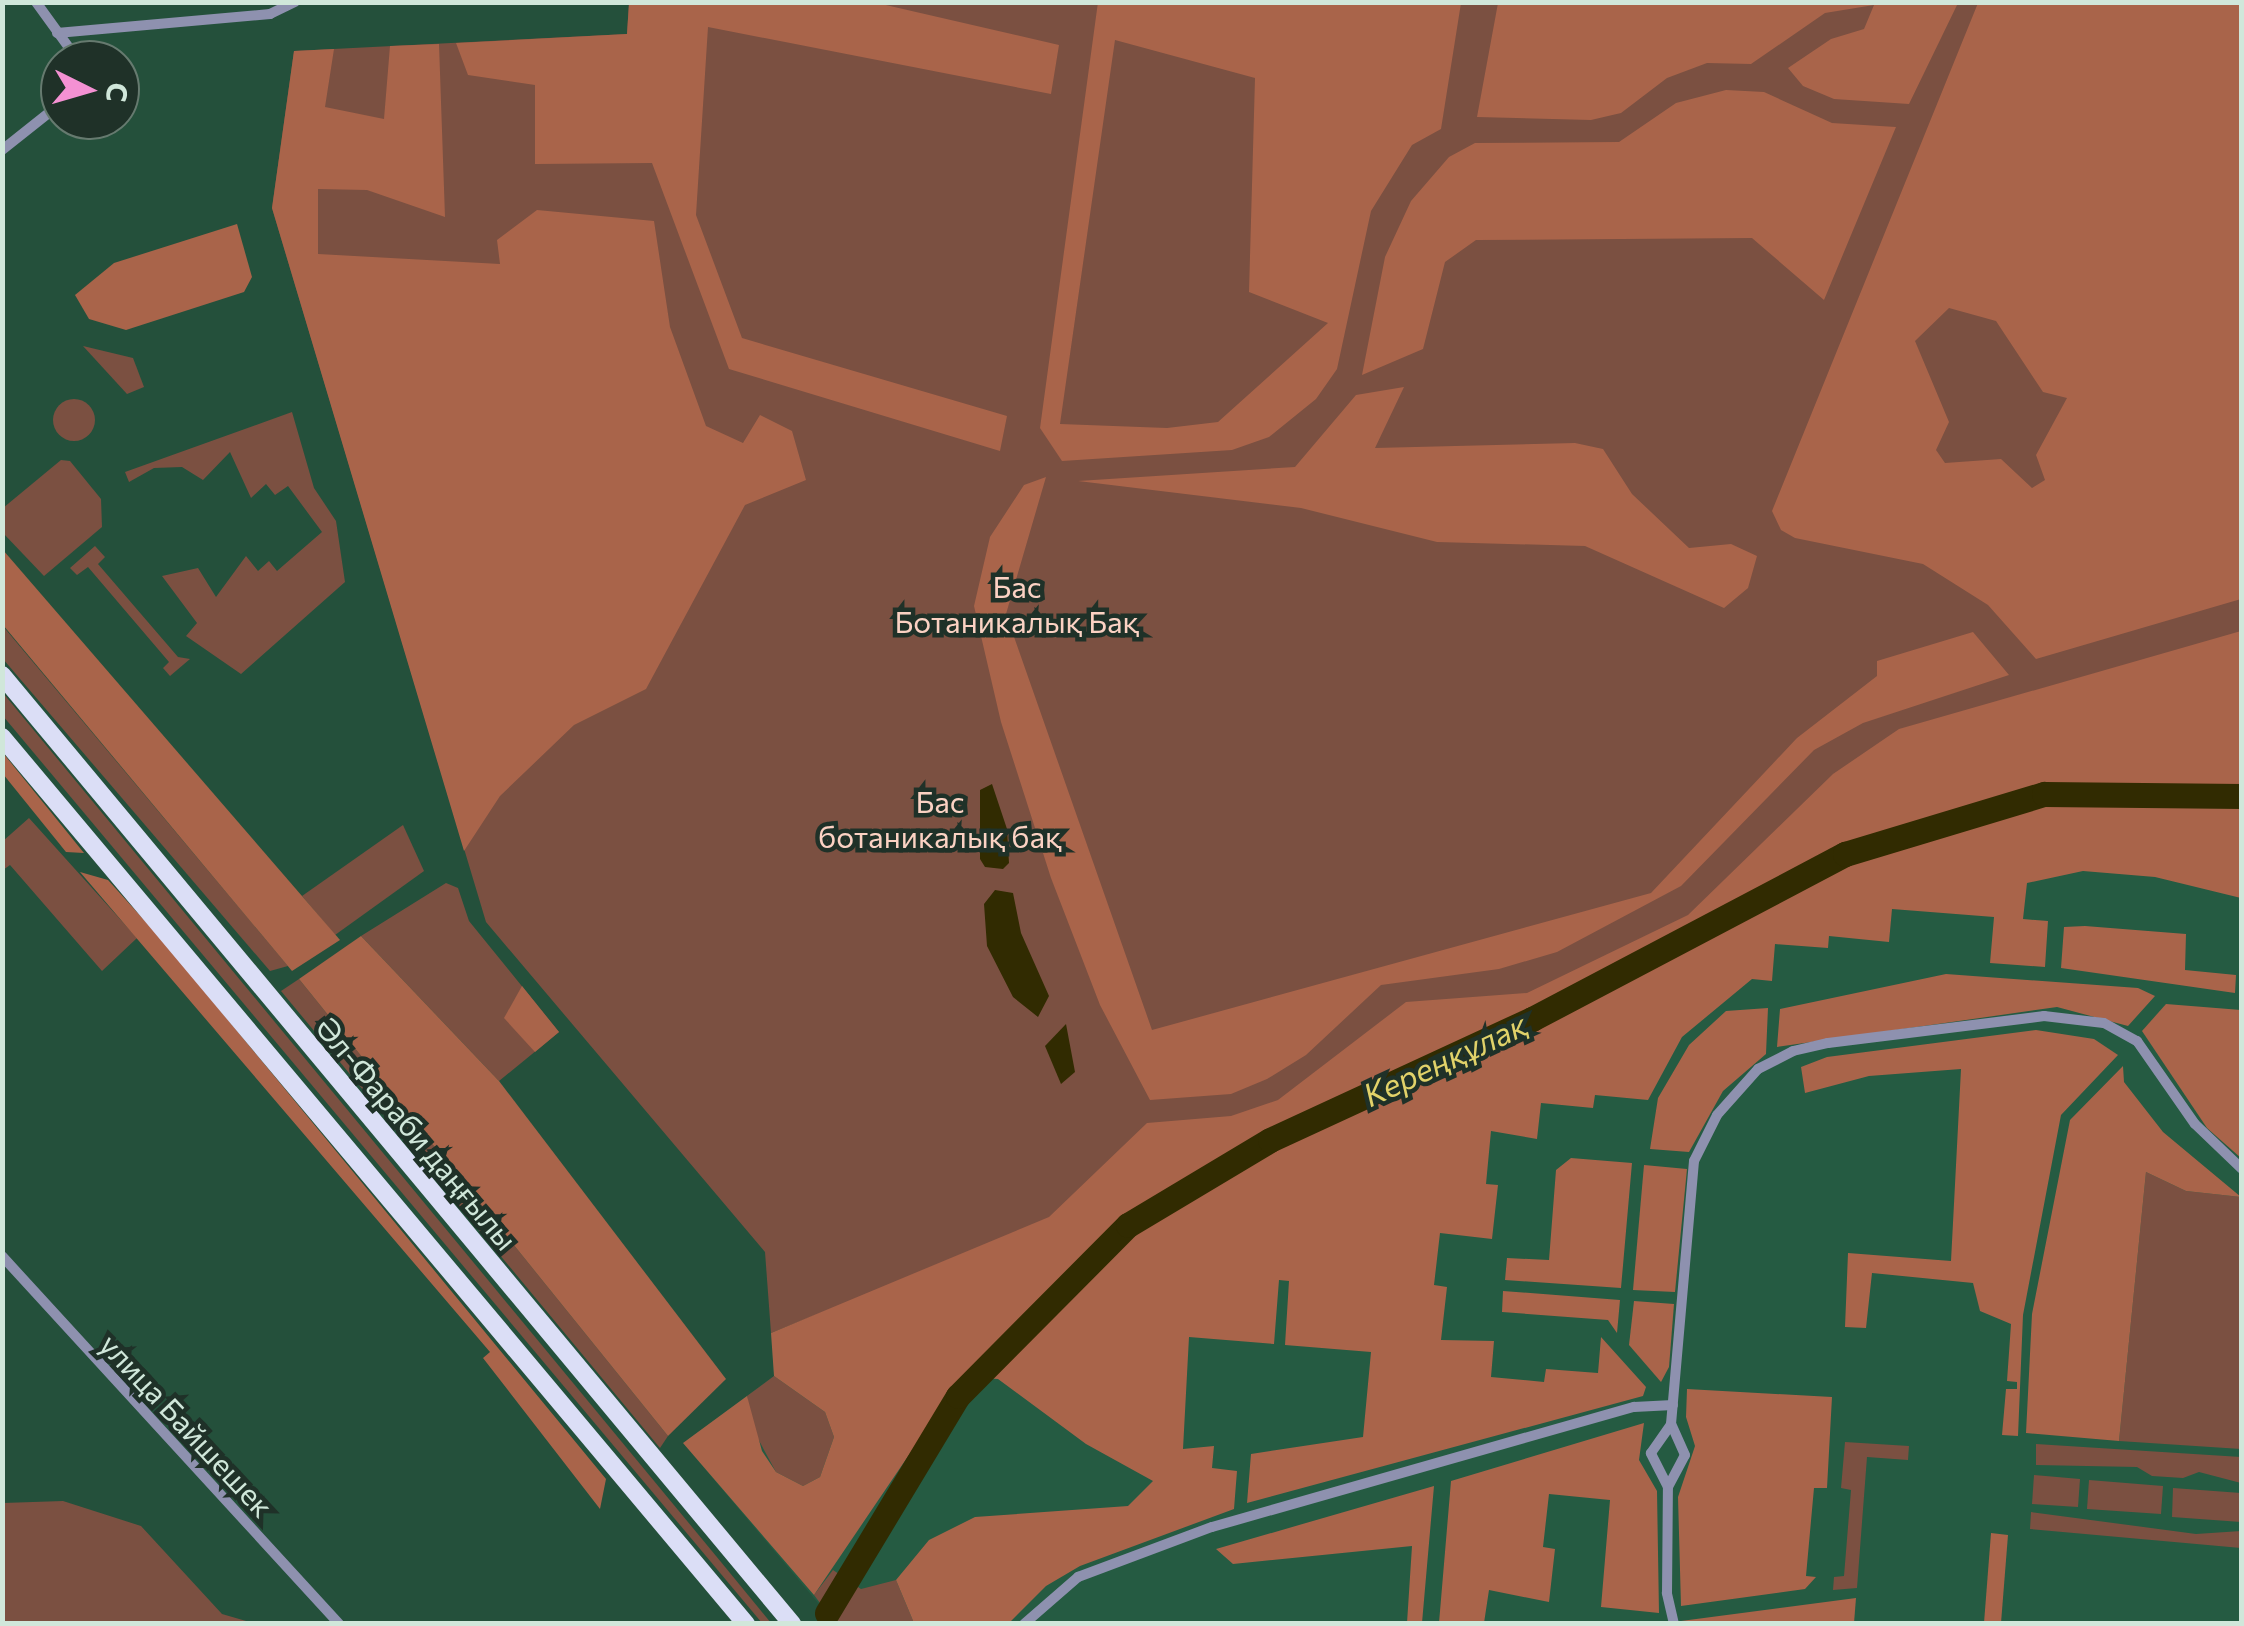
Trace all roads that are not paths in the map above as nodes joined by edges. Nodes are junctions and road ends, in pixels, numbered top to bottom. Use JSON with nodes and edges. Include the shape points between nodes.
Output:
{"nodes":[{"id":1,"x":36,"y":2,"type":"edge"},
{"id":2,"x":295,"y":2,"type":"edge"},
{"id":3,"x":57,"y":32,"type":"junction"},
{"id":4,"x":63,"y":40,"type":"edge"},
{"id":5,"x":40,"y":120,"type":"edge"},
{"id":6,"x":2,"y":150,"type":"edge"},
{"id":7,"x":2,"y":675,"type":"edge"},
{"id":8,"x":2,"y":737,"type":"edge"},
{"id":9,"x":2242,"y":1169,"type":"edge"},
{"id":10,"x":2,"y":1256,"type":"edge"},
{"id":11,"x":1672,"y":1405,"type":"junction"},
{"id":12,"x":1671,"y":1424,"type":"junction"},
{"id":13,"x":1668,"y":1487,"type":"junction"},
{"id":14,"x":339,"y":1624,"type":"edge"},
{"id":15,"x":746,"y":1624,"type":"edge"},
{"id":16,"x":792,"y":1624,"type":"edge"},
{"id":17,"x":1024,"y":1624,"type":"edge"},
{"id":18,"x":1674,"y":1624,"type":"edge"}],
"edges":[{"from":1,"to":3,"type":"street"},
{"from":2,"to":3,"type":"street","via":[[270,14]]},
{"from":3,"to":4,"type":"street"},
{"from":5,"to":6,"type":"street"},
{"from":7,"to":16,"type":"main road","name":"Әл-Фараби даңғылы"},
{"from":8,"to":15,"type":"main road"},
{"from":9,"to":11,"type":"street","via":[[2195,1124],[2138,1041],[2104,1022],[2044,1016],[1793,1050],[1730,1097],[1694,1161]]},
{"from":10,"to":14,"type":"street","name":"улица Байшешек"},
{"from":11,"to":12,"type":"street"},
{"from":11,"to":17,"type":"street","via":[[1634,1407],[1212,1527],[1078,1577]]},
{"from":12,"to":13,"type":"street","via":[[1685,1455]]},
{"from":12,"to":13,"type":"street","via":[[1651,1453]]},
{"from":13,"to":18,"type":"street","via":[[1666,1593]]}]}
